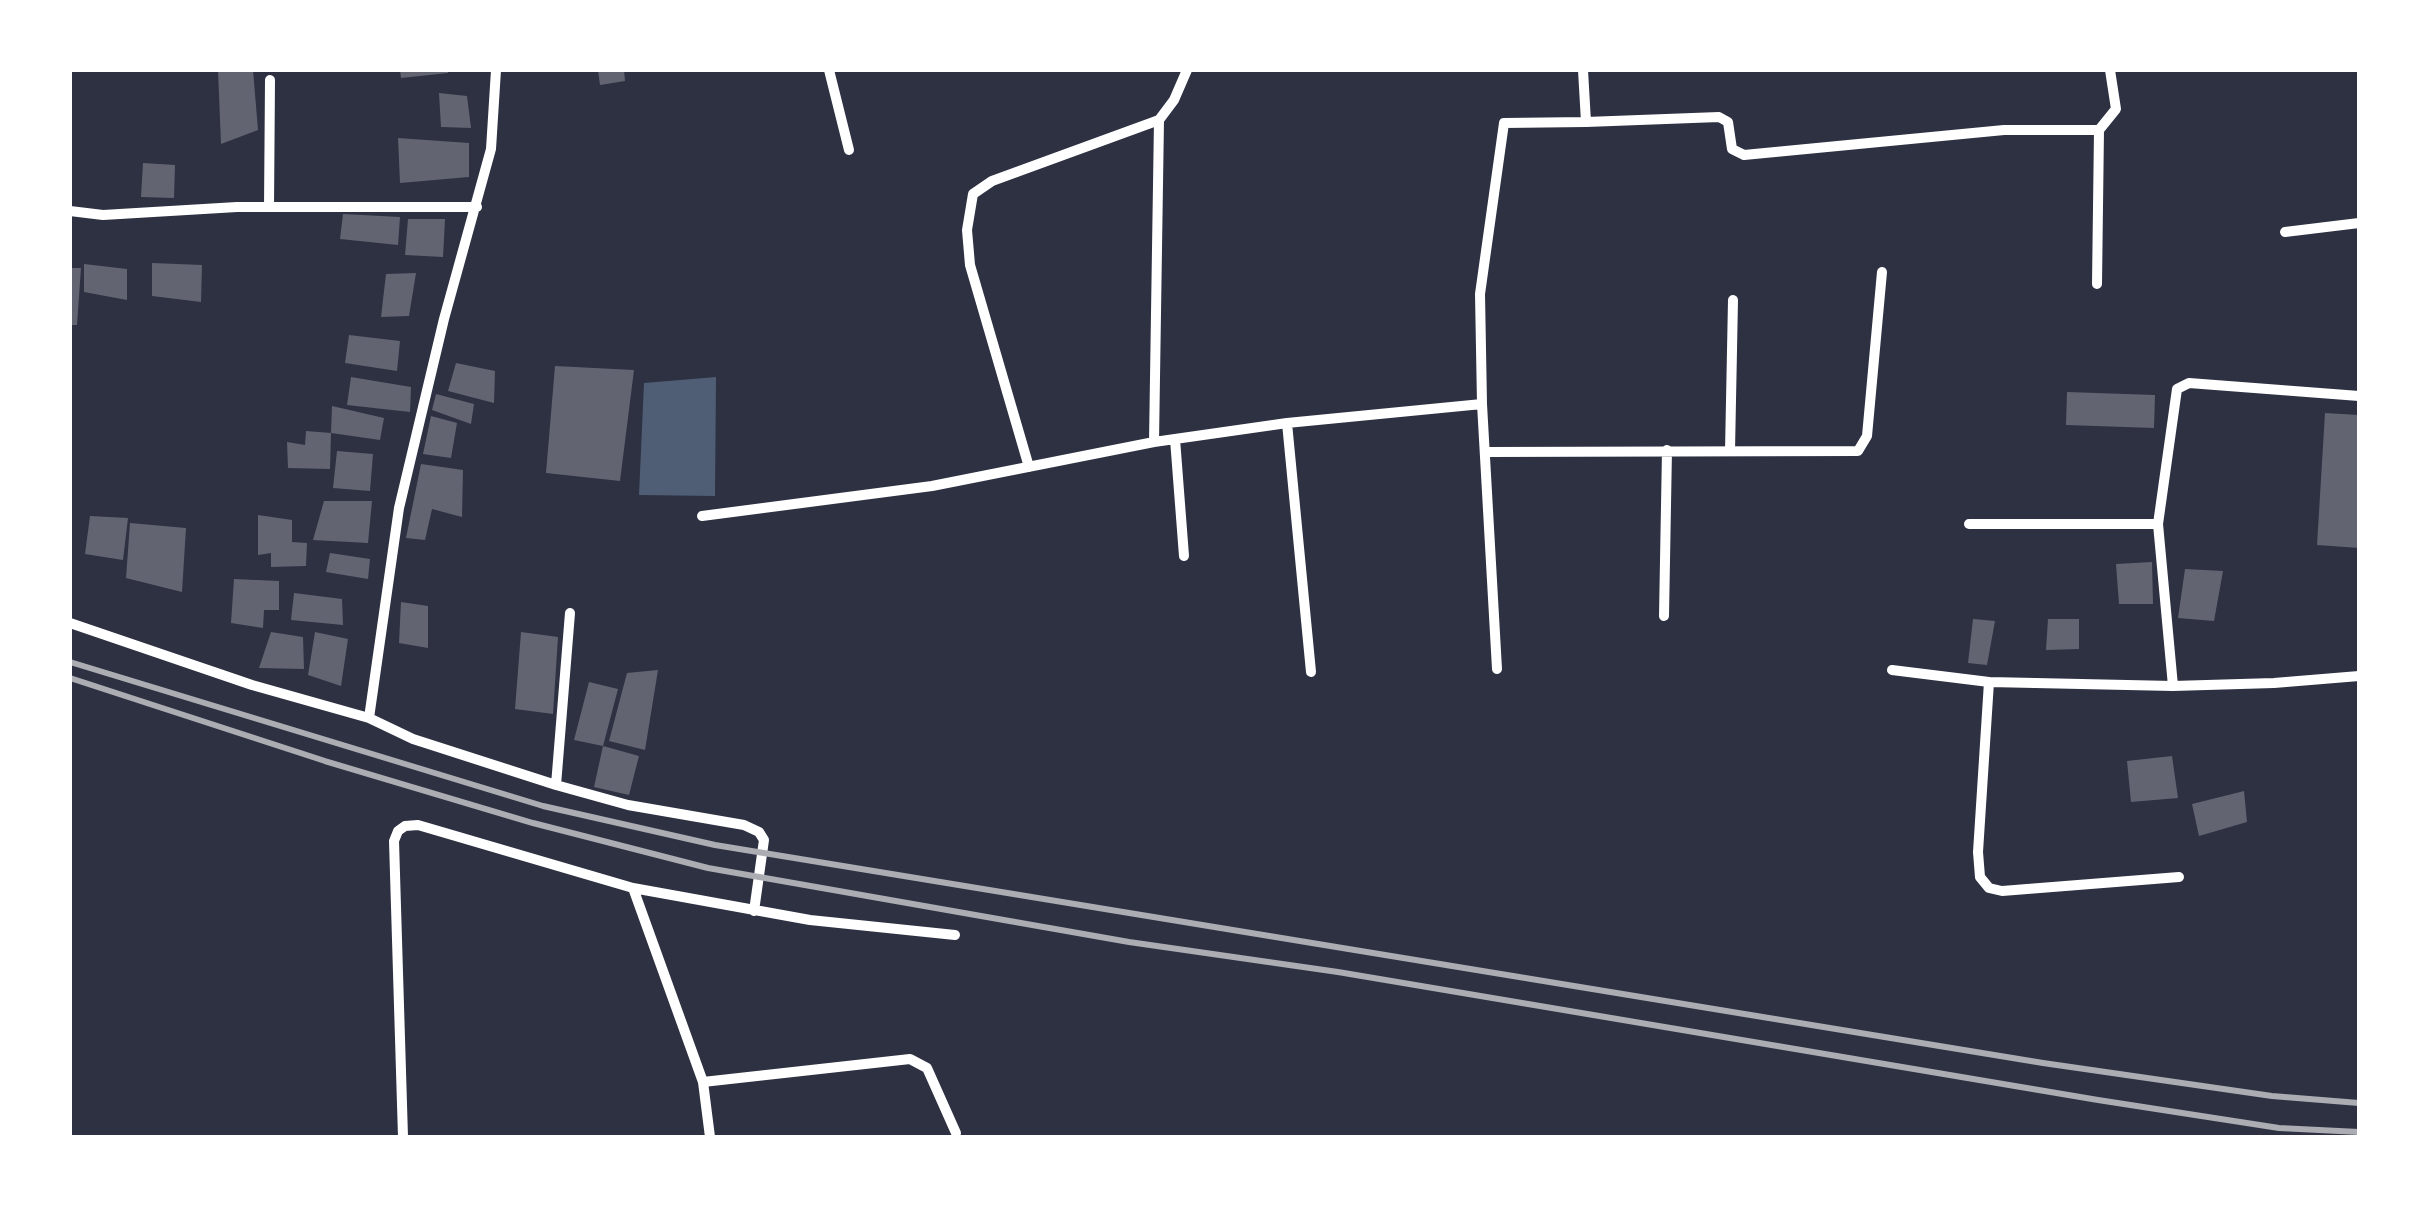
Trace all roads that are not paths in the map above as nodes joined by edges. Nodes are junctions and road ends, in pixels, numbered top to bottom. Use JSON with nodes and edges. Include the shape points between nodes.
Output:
{"nodes":[{"id":1,"x":496,"y":70,"type":"edge"},
{"id":2,"x":829,"y":70,"type":"edge"},
{"id":3,"x":1187,"y":70,"type":"edge"},
{"id":4,"x":1583,"y":70,"type":"edge"},
{"id":5,"x":2110,"y":70,"type":"edge"},
{"id":6,"x":270,"y":80,"type":"dead end"},
{"id":7,"x":1160,"y":120,"type":"junction"},
{"id":8,"x":1586,"y":122,"type":"junction"},
{"id":9,"x":2098,"y":130,"type":"junction"},
{"id":10,"x":849,"y":150,"type":"dead end"},
{"id":11,"x":269,"y":206,"type":"junction"},
{"id":12,"x":477,"y":207,"type":"junction"},
{"id":13,"x":70,"y":210,"type":"edge"},
{"id":14,"x":2359,"y":223,"type":"edge"},
{"id":15,"x":2284,"y":232,"type":"dead end"},
{"id":16,"x":1882,"y":272,"type":"dead end"},
{"id":17,"x":2096,"y":284,"type":"dead end"},
{"id":18,"x":1733,"y":300,"type":"dead end"},
{"id":19,"x":2359,"y":396,"type":"edge"},
{"id":20,"x":1482,"y":404,"type":"junction"},
{"id":21,"x":1287,"y":422,"type":"junction"},
{"id":22,"x":1175,"y":439,"type":"junction"},
{"id":23,"x":1154,"y":442,"type":"junction"},
{"id":24,"x":1667,"y":450,"type":"junction"},
{"id":25,"x":1730,"y":451,"type":"junction"},
{"id":26,"x":1488,"y":452,"type":"junction"},
{"id":27,"x":1029,"y":467,"type":"junction"},
{"id":28,"x":702,"y":516,"type":"dead end"},
{"id":29,"x":1969,"y":524,"type":"dead end"},
{"id":30,"x":2158,"y":524,"type":"junction"},
{"id":31,"x":1184,"y":556,"type":"dead end"},
{"id":32,"x":570,"y":613,"type":"dead end"},
{"id":33,"x":1664,"y":616,"type":"dead end"},
{"id":34,"x":70,"y":623,"type":"edge"},
{"id":35,"x":1497,"y":669,"type":"dead end"},
{"id":36,"x":1892,"y":670,"type":"dead end"},
{"id":37,"x":1311,"y":672,"type":"dead end"},
{"id":38,"x":2359,"y":676,"type":"edge"},
{"id":39,"x":1989,"y":682,"type":"junction"},
{"id":40,"x":2173,"y":686,"type":"junction"},
{"id":41,"x":369,"y":718,"type":"junction"},
{"id":42,"x":556,"y":785,"type":"junction"},
{"id":43,"x":2179,"y":877,"type":"dead end"},
{"id":44,"x":633,"y":888,"type":"junction"},
{"id":45,"x":754,"y":911,"type":"junction"},
{"id":46,"x":955,"y":935,"type":"dead end"},
{"id":47,"x":703,"y":1082,"type":"junction"},
{"id":48,"x":956,"y":1133,"type":"dead end"},
{"id":49,"x":403,"y":1137,"type":"edge"},
{"id":50,"x":710,"y":1137,"type":"edge"}],
"edges":[{"from":1,"to":12,"type":"street","via":[[491,149]]},
{"from":2,"to":10,"type":"street"},
{"from":3,"to":7,"type":"street"},
{"from":4,"to":8,"type":"street"},
{"from":5,"to":9,"type":"street","via":[[2116,110]]},
{"from":6,"to":11,"type":"street"},
{"from":7,"to":23,"type":"street"},
{"from":7,"to":27,"type":"street","via":[[992,181],[973,194],[966,230],[970,266]]},
{"from":8,"to":9,"type":"street","via":[[1719,117],[1728,122],[1732,149],[1744,154],[2004,130]]},
{"from":8,"to":20,"type":"street","via":[[1504,123],[1480,294]]},
{"from":9,"to":17,"type":"street"},
{"from":11,"to":12,"type":"street"},
{"from":11,"to":13,"type":"street","via":[[103,216]]},
{"from":12,"to":41,"type":"street","via":[[399,508]]},
{"from":14,"to":15,"type":"street"},
{"from":16,"to":25,"type":"street","via":[[1867,436],[1858,451]]},
{"from":18,"to":25,"type":"street"},
{"from":19,"to":30,"type":"street","via":[[2189,383],[2177,390]]},
{"from":20,"to":21,"type":"street"},
{"from":20,"to":26,"type":"street"},
{"from":21,"to":22,"type":"street"},
{"from":21,"to":37,"type":"street"},
{"from":22,"to":23,"type":"street"},
{"from":22,"to":31,"type":"street"},
{"from":23,"to":27,"type":"street"},
{"from":24,"to":25,"type":"street"},
{"from":24,"to":26,"type":"street"},
{"from":24,"to":33,"type":"street"},
{"from":26,"to":35,"type":"street"},
{"from":27,"to":28,"type":"street"},
{"from":29,"to":30,"type":"street"},
{"from":30,"to":40,"type":"street"},
{"from":32,"to":42,"type":"street"},
{"from":34,"to":41,"type":"street"},
{"from":36,"to":39,"type":"street"},
{"from":38,"to":40,"type":"street"},
{"from":39,"to":40,"type":"street"},
{"from":39,"to":43,"type":"street","via":[[1978,852],[1988,888]]},
{"from":41,"to":42,"type":"street"},
{"from":42,"to":45,"type":"street","via":[[759,832],[764,852]]},
{"from":44,"to":45,"type":"street"},
{"from":44,"to":47,"type":"street"},
{"from":44,"to":49,"type":"street","via":[[418,825],[398,831]]},
{"from":45,"to":46,"type":"street"},
{"from":47,"to":48,"type":"street","via":[[910,1059],[926,1068]]},
{"from":47,"to":50,"type":"street"}]}
